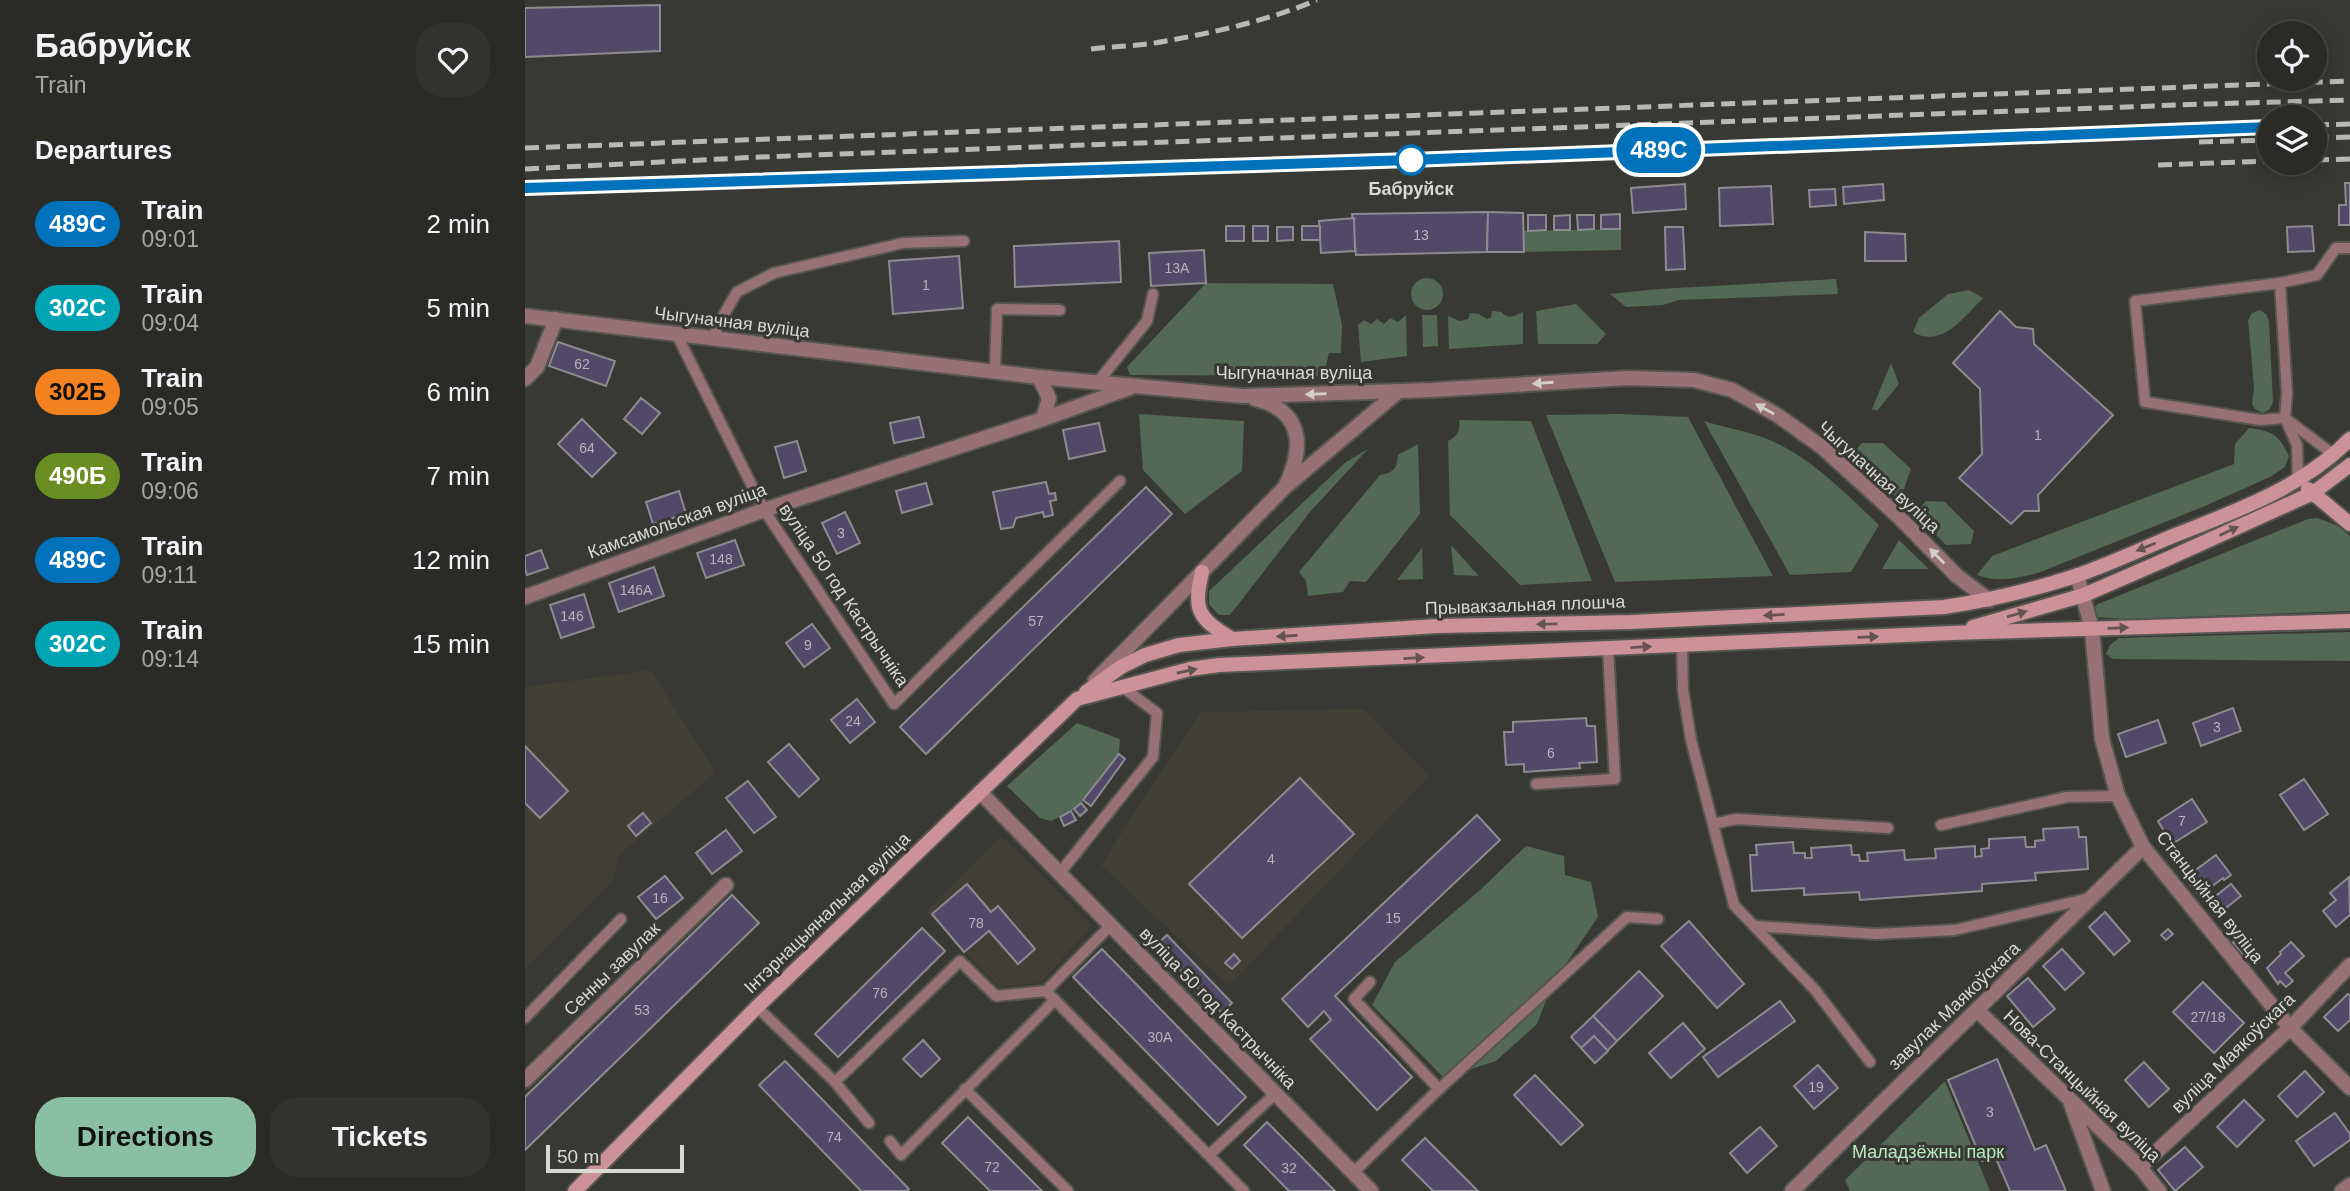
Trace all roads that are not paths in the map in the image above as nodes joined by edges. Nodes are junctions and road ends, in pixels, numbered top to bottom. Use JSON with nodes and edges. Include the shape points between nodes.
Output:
{"nodes":[{"id":1,"x":964,"y":240,"type":"dead end"},
{"id":2,"x":2350,"y":248,"type":"edge"},
{"id":3,"x":2280,"y":283,"type":"junction"},
{"id":4,"x":1153,"y":294,"type":"dead end"},
{"id":5,"x":1060,"y":310,"type":"dead end"},
{"id":6,"x":525,"y":316,"type":"edge"},
{"id":7,"x":556,"y":319,"type":"junction"},
{"id":8,"x":677,"y":335,"type":"junction"},
{"id":9,"x":716,"y":339,"type":"junction"},
{"id":10,"x":995,"y":372,"type":"junction"},
{"id":11,"x":1039,"y":377,"type":"junction"},
{"id":12,"x":525,"y":379,"type":"edge"},
{"id":13,"x":1097,"y":383,"type":"junction"},
{"id":14,"x":1132,"y":387,"type":"junction"},
{"id":15,"x":1399,"y":391,"type":"junction"},
{"id":16,"x":1243,"y":396,"type":"junction"},
{"id":17,"x":2285,"y":418,"type":"junction"},
{"id":18,"x":1043,"y":419,"type":"junction"},
{"id":19,"x":2350,"y":439,"type":"edge"},
{"id":20,"x":2335,"y":455,"type":"junction"},
{"id":21,"x":2349,"y":468,"type":"edge"},
{"id":22,"x":1120,"y":481,"type":"dead end"},
{"id":23,"x":2298,"y":482,"type":"junction"},
{"id":24,"x":1285,"y":487,"type":"junction"},
{"id":25,"x":2313,"y":493,"type":"junction"},
{"id":26,"x":764,"y":510,"type":"junction"},
{"id":27,"x":2350,"y":524,"type":"edge"},
{"id":28,"x":1202,"y":572,"type":"junction"},
{"id":29,"x":2077,"y":575,"type":"junction"},
{"id":30,"x":2084,"y":595,"type":"junction"},
{"id":31,"x":525,"y":597,"type":"edge"},
{"id":32,"x":1989,"y":600,"type":"junction"},
{"id":33,"x":2350,"y":621,"type":"edge"},
{"id":34,"x":2092,"y":629,"type":"junction"},
{"id":35,"x":1952,"y":633,"type":"junction"},
{"id":36,"x":1232,"y":639,"type":"junction"},
{"id":37,"x":1682,"y":645,"type":"junction"},
{"id":38,"x":1608,"y":649,"type":"junction"},
{"id":39,"x":1121,"y":687,"type":"junction"},
{"id":40,"x":1077,"y":699,"type":"junction"},
{"id":41,"x":1536,"y":785,"type":"dead end"},
{"id":42,"x":980,"y":792,"type":"junction"},
{"id":43,"x":2118,"y":796,"type":"junction"},
{"id":44,"x":1713,"y":824,"type":"junction"},
{"id":45,"x":1941,"y":825,"type":"dead end"},
{"id":46,"x":1888,"y":828,"type":"dead end"},
{"id":47,"x":2143,"y":847,"type":"junction"},
{"id":48,"x":1059,"y":874,"type":"junction"},
{"id":49,"x":726,"y":885,"type":"dead end"},
{"id":50,"x":2093,"y":897,"type":"junction"},
{"id":51,"x":621,"y":919,"type":"dead end"},
{"id":52,"x":1658,"y":919,"type":"dead end"},
{"id":53,"x":1110,"y":926,"type":"junction"},
{"id":54,"x":1754,"y":926,"type":"junction"},
{"id":55,"x":2350,"y":965,"type":"edge"},
{"id":56,"x":1370,"y":982,"type":"dead end"},
{"id":57,"x":1046,"y":991,"type":"junction"},
{"id":58,"x":1055,"y":1000,"type":"junction"},
{"id":59,"x":538,"y":1004,"type":"junction"},
{"id":60,"x":525,"y":1007,"type":"edge"},
{"id":61,"x":757,"y":1007,"type":"junction"},
{"id":62,"x":1977,"y":1010,"type":"junction"},
{"id":63,"x":525,"y":1018,"type":"edge"},
{"id":64,"x":2290,"y":1028,"type":"junction"},
{"id":65,"x":1870,"y":1062,"type":"dead end"},
{"id":66,"x":525,"y":1080,"type":"edge"},
{"id":67,"x":835,"y":1082,"type":"junction"},
{"id":68,"x":2350,"y":1088,"type":"edge"},
{"id":69,"x":965,"y":1089,"type":"junction"},
{"id":70,"x":1439,"y":1090,"type":"junction"},
{"id":71,"x":1275,"y":1094,"type":"junction"},
{"id":72,"x":2069,"y":1098,"type":"junction"},
{"id":73,"x":869,"y":1122,"type":"dead end"},
{"id":74,"x":890,"y":1141,"type":"dead end"},
{"id":75,"x":1209,"y":1155,"type":"junction"},
{"id":76,"x":2140,"y":1167,"type":"junction"},
{"id":77,"x":1353,"y":1173,"type":"junction"},
{"id":78,"x":2350,"y":1185,"type":"edge"},
{"id":79,"x":576,"y":1191,"type":"edge"},
{"id":80,"x":1068,"y":1191,"type":"edge"},
{"id":81,"x":1244,"y":1191,"type":"edge"},
{"id":82,"x":1371,"y":1191,"type":"edge"},
{"id":83,"x":1792,"y":1191,"type":"edge"},
{"id":84,"x":2103,"y":1191,"type":"edge"},
{"id":85,"x":2159,"y":1191,"type":"edge"},
{"id":86,"x":2341,"y":1191,"type":"edge"}],
"edges":[{"from":1,"to":9,"type":"lane","via":[[903,243],[773,273],[737,292],[716,328]]},
{"from":2,"to":3,"type":"lane","via":[[2336,248],[2317,275]]},
{"from":3,"to":17,"type":"lane"},
{"from":3,"to":17,"type":"lane","via":[[2136,301],[2145,402],[2260,420]]},
{"from":4,"to":13,"type":"lane","via":[[1147,321]]},
{"from":5,"to":10,"type":"lane","via":[[997,309]]},
{"from":6,"to":7,"type":"street","name":"Чыгуначная вуліца"},
{"from":7,"to":8,"type":"street","name":"Чыгуначная вуліца"},
{"from":7,"to":12,"type":"street","via":[[537,367]]},
{"from":8,"to":9,"type":"street","name":"Чыгуначная вуліца"},
{"from":8,"to":26,"type":"lane","name":"вуліца 50 год Кастрычніка"},
{"from":9,"to":10,"type":"street","name":"Чыгуначная вуліца"},
{"from":10,"to":11,"type":"street","name":"Чыгуначная вуліца"},
{"from":11,"to":13,"type":"street","name":"Чыгуначная вуліца"},
{"from":11,"to":18,"type":"street","via":[[1049,398]]},
{"from":13,"to":14,"type":"street","name":"Чыгуначная вуліца"},
{"from":14,"to":16,"type":"street","name":"Чыгуначная вуліца"},
{"from":14,"to":18,"type":"street","name":"Камсамольская вуліца"},
{"from":15,"to":16,"type":"street","name":"Чыгуначная вуліца","one_way":true},
{"from":15,"to":24,"type":"street"},
{"from":32,"to":15,"type":"street","name":"Чыгуначная вуліца","one_way":true,"via":[[1957,576],[1822,447],[1732,390],[1694,380],[1627,378]]},
{"from":16,"to":24,"type":"street","via":[[1280,409],[1296,430],[1296,464]]},
{"from":17,"to":20,"type":"lane"},
{"from":17,"to":23,"type":"lane","via":[[2297,445]]},
{"from":18,"to":26,"type":"street","name":"Камсамольская вуліца"},
{"from":19,"to":20,"type":"main road","name":"Прывакзальная плошча"},
{"from":20,"to":21,"type":"main road"},
{"from":20,"to":23,"type":"main road","name":"Прывакзальная плошча"},
{"from":21,"to":25,"type":"main road"},
{"from":22,"to":26,"type":"lane","name":"вуліца 50 год Кастрычніка","via":[[894,704]]},
{"from":23,"to":25,"type":"main road"},
{"from":23,"to":29,"type":"main road","name":"Прывакзальная плошча","one_way":true},
{"from":24,"to":28,"type":"street"},
{"from":25,"to":27,"type":"main road"},
{"from":30,"to":25,"type":"main road","one_way":true},
{"from":26,"to":31,"type":"street","name":"Камсамольская вуліца"},
{"from":28,"to":36,"type":"main road","via":[[1196,598],[1202,614]]},
{"from":28,"to":40,"type":"street"},
{"from":29,"to":30,"type":"street","name":"Станцыйная вуліца"},
{"from":29,"to":32,"type":"main road","name":"Прывакзальная плошча"},
{"from":30,"to":34,"type":"street","name":"Станцыйная вуліца"},
{"from":35,"to":30,"type":"main road","one_way":true},
{"from":32,"to":36,"type":"main road","name":"Прывакзальная плошча","one_way":true,"via":[[1944,607],[1438,626]]},
{"from":34,"to":33,"type":"main road","one_way":true},
{"from":34,"to":35,"type":"main road"},
{"from":34,"to":43,"type":"street","name":"Станцыйная вуліца","via":[[2102,739]]},
{"from":37,"to":35,"type":"main road","one_way":true},
{"from":36,"to":40,"type":"main road","name":"Прывакзальная плошча","via":[[1179,645],[1145,655]]},
{"from":38,"to":37,"type":"main road","one_way":true},
{"from":37,"to":44,"type":"lane","via":[[1691,740]]},
{"from":39,"to":38,"type":"main road","one_way":true,"via":[[1219,665]]},
{"from":38,"to":41,"type":"lane","via":[[1615,779]]},
{"from":39,"to":40,"type":"main road","name":"Інтэрнацыянальная вуліца"},
{"from":39,"to":48,"type":"lane","via":[[1157,713],[1153,757]]},
{"from":40,"to":42,"type":"main road","name":"Інтэрнацыянальная вуліца"},
{"from":42,"to":48,"type":"street","name":"вуліца 50 год Кастрычніка"},
{"from":42,"to":61,"type":"main road","name":"Інтэрнацыянальная вуліца"},
{"from":43,"to":45,"type":"lane","via":[[2067,797]]},
{"from":43,"to":47,"type":"street","name":"Станцыйная вуліца"},
{"from":44,"to":46,"type":"lane","via":[[1736,819]]},
{"from":44,"to":54,"type":"lane","via":[[1734,905]]},
{"from":47,"to":50,"type":"street","name":"завулак Маякоўскага"},
{"from":47,"to":64,"type":"street","name":"Станцыйная вуліца"},
{"from":48,"to":53,"type":"street","name":"вуліца 50 год Кастрычніка"},
{"from":49,"to":66,"type":"street","name":"Сенны завулак"},
{"from":50,"to":54,"type":"lane","via":[[1955,930],[1876,934]]},
{"from":50,"to":62,"type":"street","name":"завулак Маякоўскага"},
{"from":51,"to":59,"type":"lane"},
{"from":52,"to":70,"type":"lane","via":[[1627,917]]},
{"from":53,"to":57,"type":"lane"},
{"from":53,"to":71,"type":"street","name":"вуліца 50 год Кастрычніка"},
{"from":54,"to":65,"type":"lane","via":[[1815,990]]},
{"from":55,"to":64,"type":"street","name":"вуліца Маякоўскага"},
{"from":56,"to":70,"type":"lane","via":[[1354,999]]},
{"from":57,"to":58,"type":"lane"},
{"from":57,"to":67,"type":"lane","via":[[996,996],[960,961]]},
{"from":58,"to":69,"type":"lane"},
{"from":58,"to":75,"type":"lane"},
{"from":59,"to":60,"type":"lane"},
{"from":59,"to":63,"type":"lane"},
{"from":61,"to":67,"type":"lane"},
{"from":61,"to":79,"type":"main road","name":"Інтэрнацыянальная вуліца"},
{"from":62,"to":72,"type":"street","name":"Нова-Станцыйная вуліца"},
{"from":62,"to":83,"type":"street","name":"завулак Маякоўскага"},
{"from":64,"to":68,"type":"street","name":"Станцыйная вуліца"},
{"from":64,"to":76,"type":"street","name":"вуліца Маякоўскага"},
{"from":67,"to":73,"type":"lane"},
{"from":69,"to":74,"type":"lane","via":[[901,1155]]},
{"from":69,"to":80,"type":"lane"},
{"from":70,"to":77,"type":"lane"},
{"from":71,"to":75,"type":"lane"},
{"from":71,"to":77,"type":"street","name":"вуліца 50 год Кастрычніка"},
{"from":72,"to":76,"type":"street","name":"Нова-Станцыйная вуліца"},
{"from":72,"to":84,"type":"street"},
{"from":75,"to":81,"type":"lane"},
{"from":76,"to":85,"type":"street","name":"Нова-Станцыйная вуліца"},
{"from":77,"to":82,"type":"street","name":"вуліца 50 год Кастрычніка"},
{"from":78,"to":86,"type":"street"}]}
